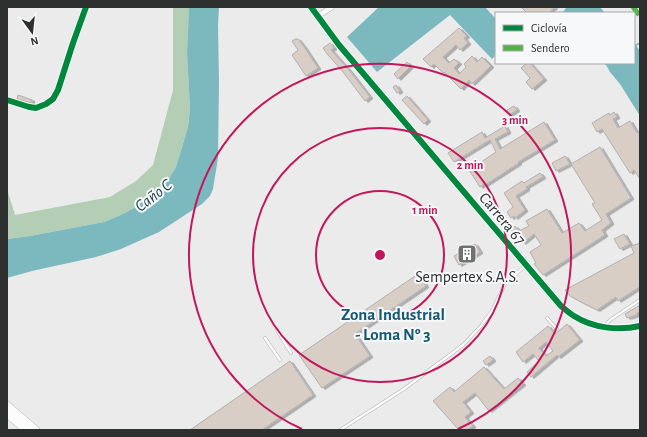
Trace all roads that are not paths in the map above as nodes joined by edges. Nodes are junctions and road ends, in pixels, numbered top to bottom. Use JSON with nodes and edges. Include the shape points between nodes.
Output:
{"nodes":[{"id":1,"x":80,"y":7,"type":"edge"},
{"id":2,"x":311,"y":7,"type":"edge"},
{"id":3,"x":332,"y":7,"type":"edge"},
{"id":4,"x":86,"y":8,"type":"edge"},
{"id":5,"x":318,"y":16,"type":"junction"},
{"id":6,"x":7,"y":100,"type":"edge"},
{"id":7,"x":526,"y":265,"type":"junction"},
{"id":8,"x":640,"y":300,"type":"edge"},
{"id":9,"x":547,"y":318,"type":"dead end"},
{"id":10,"x":640,"y":326,"type":"edge"},
{"id":11,"x":604,"y":327,"type":"junction"},
{"id":12,"x":557,"y":329,"type":"dead end"},
{"id":13,"x":277,"y":330,"type":"dead end"},
{"id":14,"x":265,"y":338,"type":"dead end"},
{"id":15,"x":291,"y":353,"type":"dead end"},
{"id":16,"x":280,"y":360,"type":"dead end"},
{"id":17,"x":7,"y":405,"type":"edge"},
{"id":18,"x":7,"y":414,"type":"edge"},
{"id":19,"x":26,"y":430,"type":"edge"},
{"id":20,"x":36,"y":430,"type":"edge"},
{"id":21,"x":340,"y":430,"type":"edge"}],
"edges":[{"from":1,"to":4,"type":"street"},
{"from":2,"to":5,"type":"street","name":"Carrera 67"},
{"from":3,"to":5,"type":"street"},
{"from":4,"to":6,"type":"street","via":[[55,96],[36,108]]},
{"from":5,"to":7,"type":"street","name":"Carrera 67","via":[[339,45]]},
{"from":7,"to":11,"type":"street","name":"Carrera 67","via":[[561,306],[574,316]]},
{"from":7,"to":21,"type":"lane","via":[[505,284],[481,326],[463,345],[404,389]]},
{"from":8,"to":11,"type":"lane"},
{"from":9,"to":12,"type":"lane"},
{"from":10,"to":11,"type":"street","name":"Carrera 67"},
{"from":13,"to":15,"type":"lane"},
{"from":14,"to":16,"type":"lane"},
{"from":17,"to":20,"type":"main road"},
{"from":18,"to":19,"type":"main road"}]}
